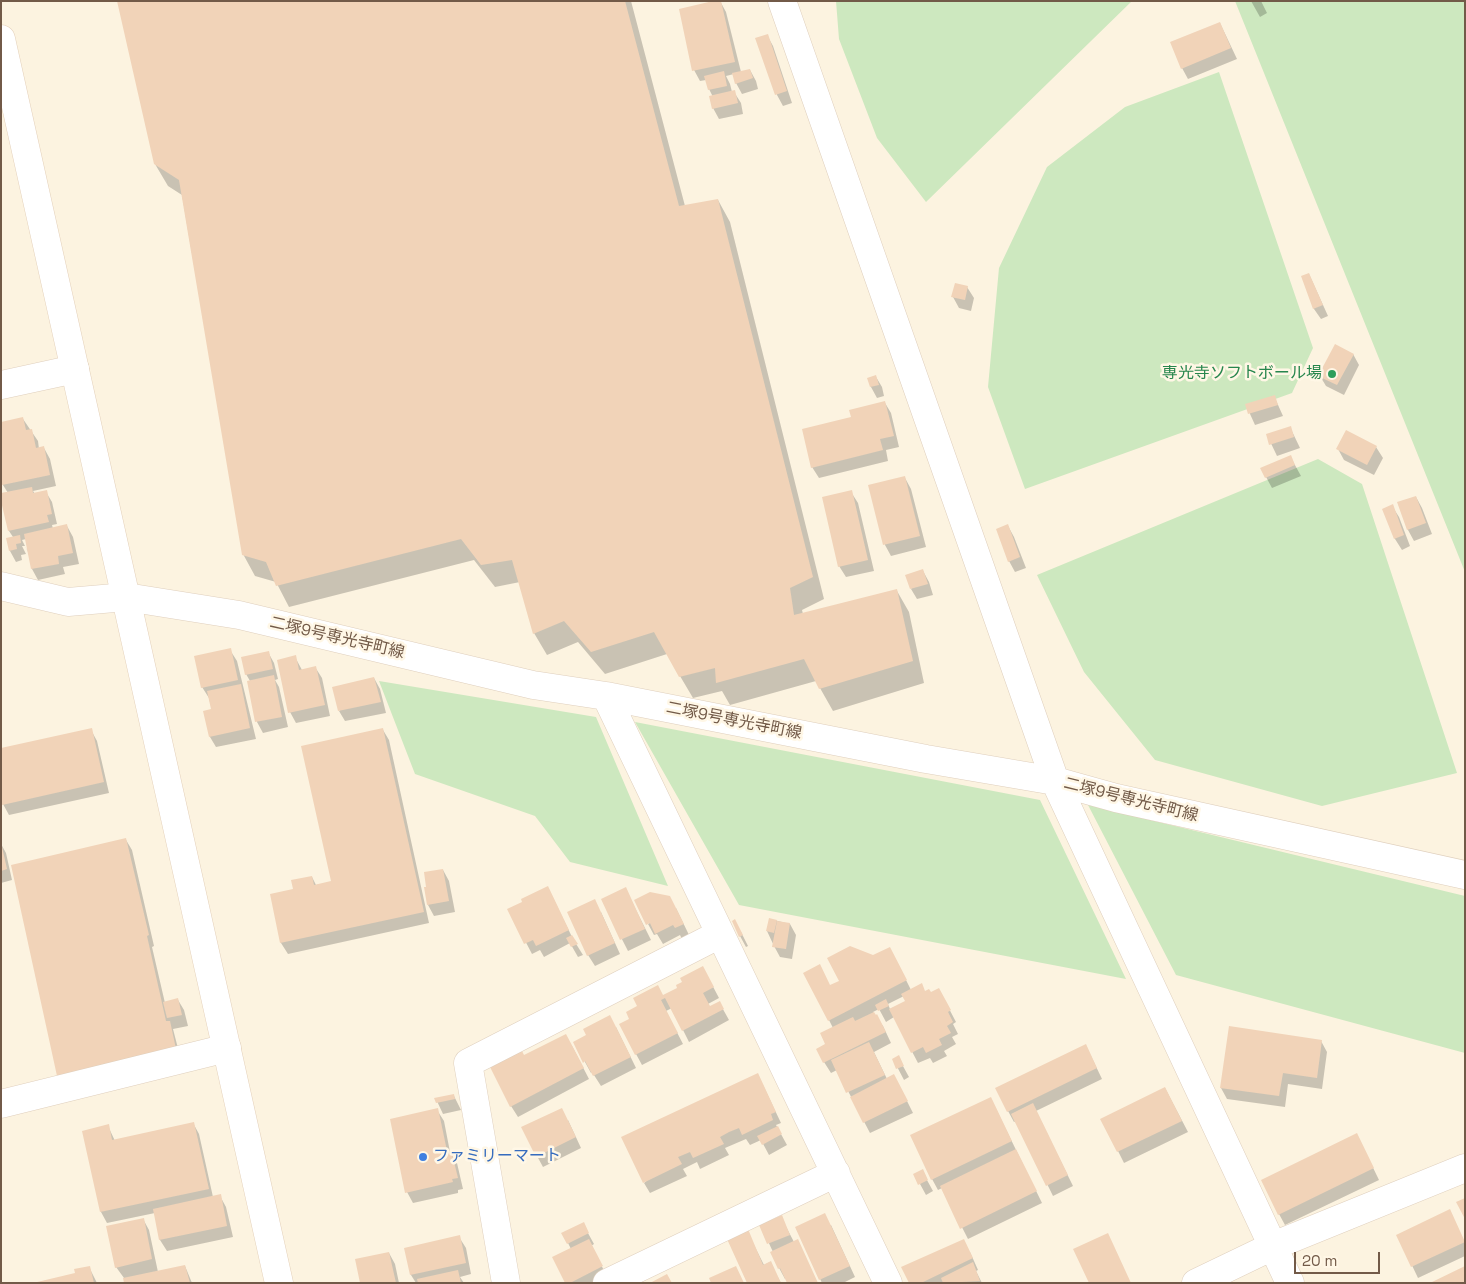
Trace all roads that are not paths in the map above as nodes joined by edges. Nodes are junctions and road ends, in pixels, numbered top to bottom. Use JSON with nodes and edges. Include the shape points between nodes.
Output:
{"nodes":[{"id":1,"x":782,"y":1,"type":"edge"},
{"id":2,"x":1,"y":39,"type":"edge"},
{"id":3,"x":75,"y":369,"type":"junction"},
{"id":4,"x":1,"y":385,"type":"edge"},
{"id":5,"x":1,"y":586,"type":"edge"},
{"id":6,"x":126,"y":598,"type":"junction"},
{"id":7,"x":606,"y":696,"type":"junction"},
{"id":8,"x":1055,"y":782,"type":"junction"},
{"id":9,"x":1465,"y":875,"type":"edge"},
{"id":10,"x":720,"y":934,"type":"junction"},
{"id":11,"x":226,"y":1048,"type":"junction"},
{"id":12,"x":1,"y":1104,"type":"edge"},
{"id":13,"x":1465,"y":1168,"type":"edge"},
{"id":14,"x":836,"y":1173,"type":"junction"},
{"id":15,"x":1273,"y":1246,"type":"junction"},
{"id":16,"x":279,"y":1283,"type":"edge"},
{"id":17,"x":506,"y":1283,"type":"edge"},
{"id":18,"x":607,"y":1283,"type":"edge"},
{"id":19,"x":888,"y":1283,"type":"edge"},
{"id":20,"x":1196,"y":1283,"type":"edge"},
{"id":21,"x":1290,"y":1283,"type":"edge"}],
"edges":[{"from":1,"to":8,"type":"street"},
{"from":2,"to":3,"type":"street"},
{"from":3,"to":4,"type":"street"},
{"from":3,"to":6,"type":"street"},
{"from":5,"to":6,"type":"street","name":"二塚9号専光寺町線","via":[[68,602]]},
{"from":6,"to":7,"type":"street","name":"二塚9号専光寺町線","via":[[238,615],[533,685]]},
{"from":6,"to":11,"type":"street"},
{"from":7,"to":8,"type":"street","name":"二塚9号専光寺町線"},
{"from":7,"to":10,"type":"street"},
{"from":8,"to":9,"type":"street","name":"二塚9号専光寺町線"},
{"from":8,"to":15,"type":"street"},
{"from":10,"to":14,"type":"street"},
{"from":10,"to":17,"type":"street","via":[[468,1064]]},
{"from":11,"to":12,"type":"street"},
{"from":11,"to":16,"type":"street"},
{"from":13,"to":15,"type":"street"},
{"from":14,"to":18,"type":"street"},
{"from":14,"to":19,"type":"street"},
{"from":15,"to":20,"type":"street"},
{"from":15,"to":21,"type":"street"}]}
